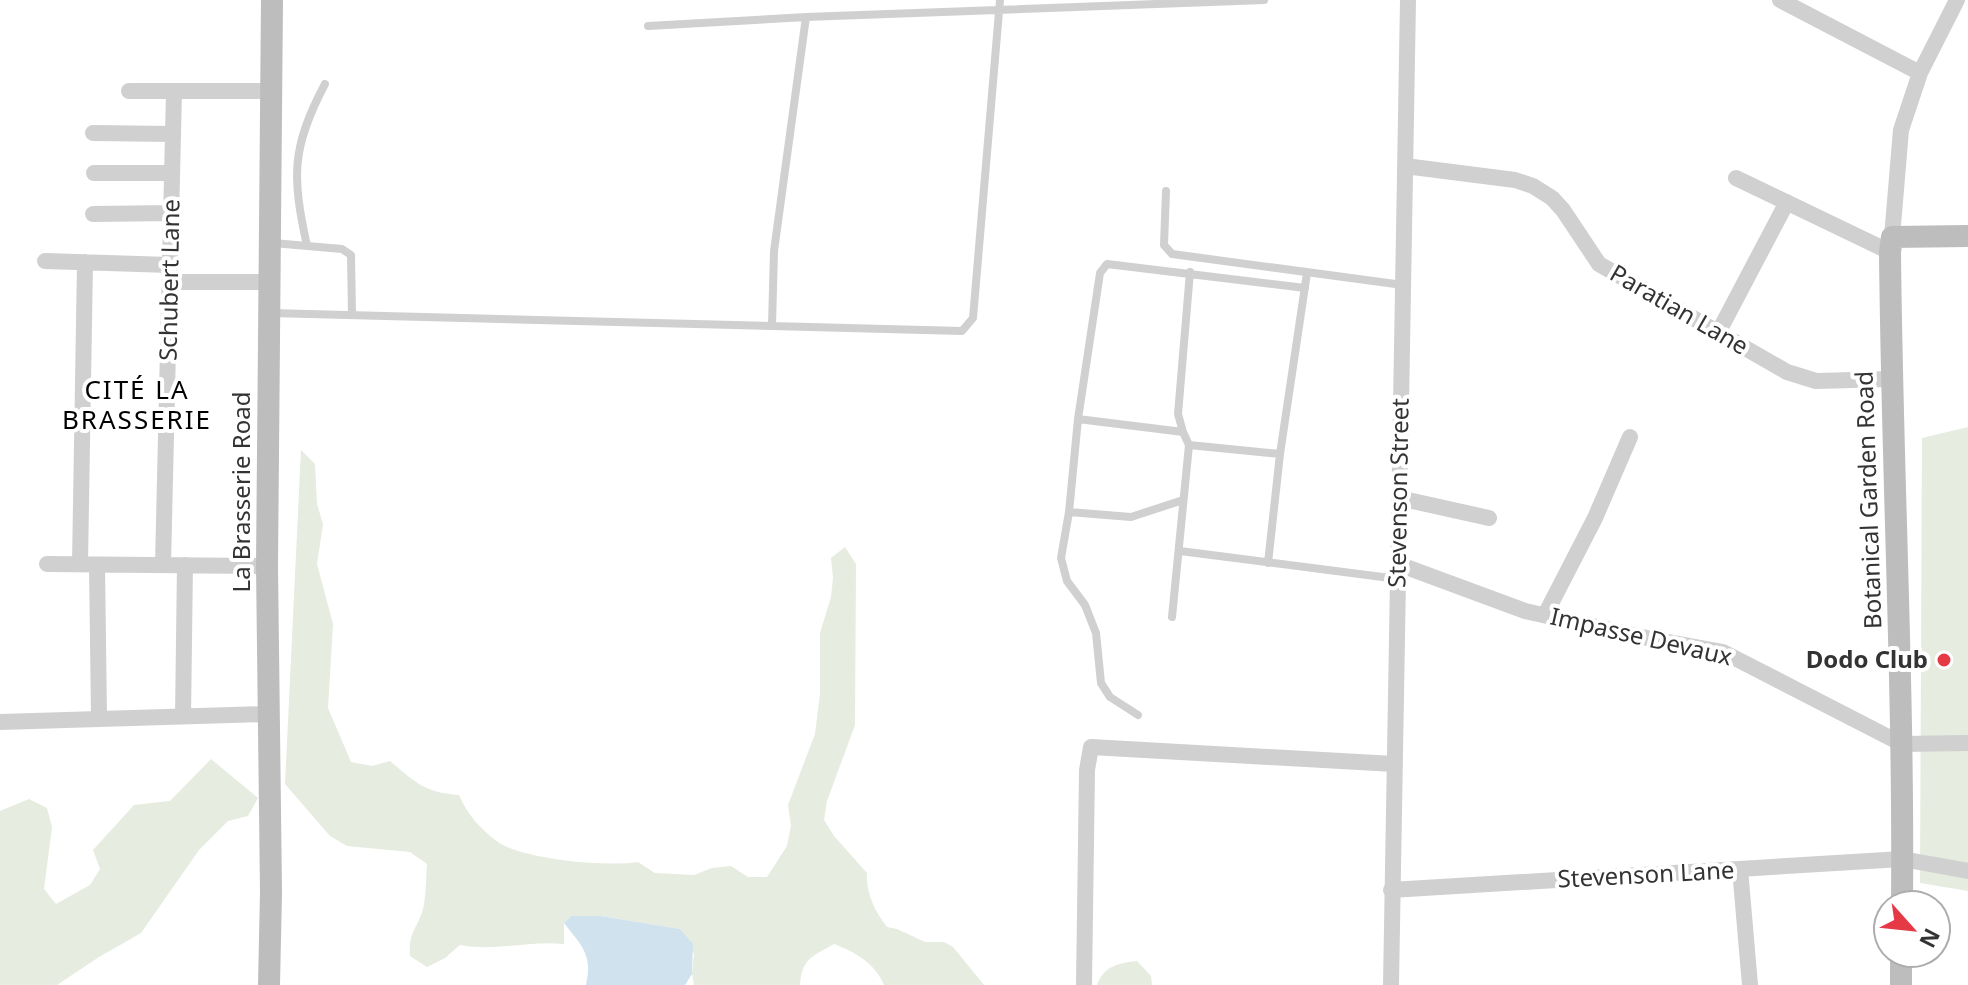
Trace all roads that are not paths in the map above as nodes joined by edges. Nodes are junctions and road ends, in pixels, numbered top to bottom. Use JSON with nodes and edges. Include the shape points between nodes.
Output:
{"nodes":[{"id":1,"x":272,"y":0,"type":"edge"},
{"id":2,"x":1000,"y":0,"type":"edge"},
{"id":3,"x":1264,"y":0,"type":"edge"},
{"id":4,"x":1408,"y":0,"type":"edge"},
{"id":5,"x":1780,"y":0,"type":"edge"},
{"id":6,"x":1957,"y":0,"type":"edge"},
{"id":7,"x":999,"y":10,"type":"junction"},
{"id":8,"x":806,"y":17,"type":"junction"},
{"id":9,"x":648,"y":26,"type":"dead end"},
{"id":10,"x":1920,"y":73,"type":"junction"},
{"id":11,"x":325,"y":84,"type":"dead end"},
{"id":12,"x":129,"y":91,"type":"dead end"},
{"id":13,"x":174,"y":91,"type":"junction"},
{"id":14,"x":270,"y":91,"type":"junction"},
{"id":15,"x":93,"y":133,"type":"dead end"},
{"id":16,"x":173,"y":134,"type":"junction"},
{"id":17,"x":1405,"y":166,"type":"junction"},
{"id":18,"x":94,"y":173,"type":"dead end"},
{"id":19,"x":172,"y":173,"type":"junction"},
{"id":20,"x":1736,"y":178,"type":"dead end"},
{"id":21,"x":1166,"y":191,"type":"dead end"},
{"id":22,"x":1787,"y":202,"type":"junction"},
{"id":23,"x":171,"y":213,"type":"junction"},
{"id":24,"x":93,"y":214,"type":"dead end"},
{"id":25,"x":1968,"y":236,"type":"edge"},
{"id":26,"x":270,"y":243,"type":"junction"},
{"id":27,"x":1891,"y":244,"type":"junction"},
{"id":28,"x":307,"y":246,"type":"junction"},
{"id":29,"x":45,"y":261,"type":"dead end"},
{"id":30,"x":85,"y":262,"type":"junction"},
{"id":31,"x":1190,"y":272,"type":"junction"},
{"id":32,"x":170,"y":273,"type":"junction"},
{"id":33,"x":1307,"y":273,"type":"junction"},
{"id":34,"x":270,"y":282,"type":"junction"},
{"id":35,"x":1403,"y":285,"type":"junction"},
{"id":36,"x":1305,"y":288,"type":"junction"},
{"id":37,"x":270,"y":313,"type":"junction"},
{"id":38,"x":352,"y":315,"type":"junction"},
{"id":39,"x":772,"y":326,"type":"junction"},
{"id":40,"x":1718,"y":333,"type":"junction"},
{"id":41,"x":1891,"y":379,"type":"junction"},
{"id":42,"x":1078,"y":419,"type":"junction"},
{"id":43,"x":1183,"y":432,"type":"junction"},
{"id":44,"x":1630,"y":437,"type":"dead end"},
{"id":45,"x":1189,"y":445,"type":"junction"},
{"id":46,"x":1280,"y":454,"type":"junction"},
{"id":47,"x":1399,"y":498,"type":"junction"},
{"id":48,"x":1183,"y":500,"type":"junction"},
{"id":49,"x":1069,"y":512,"type":"junction"},
{"id":50,"x":1489,"y":518,"type":"dead end"},
{"id":51,"x":1180,"y":551,"type":"junction"},
{"id":52,"x":1268,"y":563,"type":"junction"},
{"id":53,"x":47,"y":564,"type":"dead end"},
{"id":54,"x":80,"y":564,"type":"junction"},
{"id":55,"x":97,"y":565,"type":"junction"},
{"id":56,"x":163,"y":565,"type":"junction"},
{"id":57,"x":185,"y":565,"type":"junction"},
{"id":58,"x":267,"y":566,"type":"junction"},
{"id":59,"x":1398,"y":571,"type":"junction"},
{"id":60,"x":1545,"y":615,"type":"junction"},
{"id":61,"x":1172,"y":617,"type":"dead end"},
{"id":62,"x":268,"y":714,"type":"junction"},
{"id":63,"x":1138,"y":715,"type":"dead end"},
{"id":64,"x":183,"y":716,"type":"junction"},
{"id":65,"x":99,"y":717,"type":"junction"},
{"id":66,"x":0,"y":722,"type":"edge"},
{"id":67,"x":1968,"y":743,"type":"edge"},
{"id":68,"x":1902,"y":744,"type":"junction"},
{"id":69,"x":1394,"y":764,"type":"junction"},
{"id":70,"x":1902,"y":859,"type":"junction"},
{"id":71,"x":1740,"y":869,"type":"junction"},
{"id":72,"x":1968,"y":871,"type":"edge"},
{"id":73,"x":1902,"y":889,"type":"edge"},
{"id":74,"x":1391,"y":890,"type":"junction"},
{"id":75,"x":269,"y":985,"type":"edge"},
{"id":76,"x":1084,"y":985,"type":"edge"},
{"id":77,"x":1391,"y":985,"type":"edge"},
{"id":78,"x":1750,"y":985,"type":"edge"}],
"edges":[{"from":1,"to":14,"type":"main road","name":"La Brasserie Road"},
{"from":2,"to":7,"type":"lane"},
{"from":3,"to":7,"type":"lane"},
{"from":4,"to":17,"type":"street","name":"Stevenson Street"},
{"from":5,"to":10,"type":"street"},
{"from":6,"to":10,"type":"street"},
{"from":7,"to":8,"type":"lane"},
{"from":7,"to":39,"type":"lane","via":[[973,318],[968,327],[962,331]]},
{"from":8,"to":9,"type":"lane"},
{"from":8,"to":39,"type":"lane","via":[[774,251]]},
{"from":10,"to":27,"type":"street","via":[[1901,130]]},
{"from":11,"to":28,"type":"lane","via":[[308,116],[295,167]]},
{"from":12,"to":13,"type":"street"},
{"from":13,"to":14,"type":"street"},
{"from":13,"to":16,"type":"street","name":"Schubert Lane"},
{"from":14,"to":26,"type":"main road","name":"La Brasserie Road"},
{"from":15,"to":16,"type":"street"},
{"from":16,"to":19,"type":"street","name":"Schubert Lane"},
{"from":17,"to":35,"type":"street","name":"Stevenson Street"},
{"from":17,"to":40,"type":"street","name":"Paratian Lane","via":[[1533,186],[1563,210],[1599,264]]},
{"from":18,"to":19,"type":"street"},
{"from":19,"to":23,"type":"street","name":"Schubert Lane"},
{"from":20,"to":22,"type":"street"},
{"from":21,"to":33,"type":"lane","via":[[1164,245],[1172,254]]},
{"from":22,"to":27,"type":"street"},
{"from":22,"to":40,"type":"street"},
{"from":23,"to":24,"type":"street"},
{"from":23,"to":32,"type":"street","name":"Schubert Lane"},
{"from":25,"to":27,"type":"main road"},
{"from":26,"to":28,"type":"lane"},
{"from":26,"to":34,"type":"main road","name":"La Brasserie Road"},
{"from":27,"to":41,"type":"main road","name":"Botanical Garden Road"},
{"from":28,"to":38,"type":"lane","via":[[342,249],[351,255]]},
{"from":29,"to":30,"type":"street"},
{"from":30,"to":32,"type":"street"},
{"from":30,"to":54,"type":"street"},
{"from":31,"to":36,"type":"lane"},
{"from":31,"to":42,"type":"lane","via":[[1107,264],[1100,273]]},
{"from":31,"to":43,"type":"lane","via":[[1178,414]]},
{"from":32,"to":34,"type":"street"},
{"from":32,"to":56,"type":"street","name":"Schubert Lane"},
{"from":33,"to":35,"type":"lane"},
{"from":33,"to":36,"type":"lane"},
{"from":34,"to":37,"type":"main road","name":"La Brasserie Road"},
{"from":35,"to":47,"type":"street","name":"Stevenson Street"},
{"from":36,"to":46,"type":"lane"},
{"from":37,"to":38,"type":"lane"},
{"from":37,"to":58,"type":"main road","name":"La Brasserie Road"},
{"from":38,"to":39,"type":"lane"},
{"from":40,"to":41,"type":"street","name":"Paratian Lane","via":[[1787,372],[1816,381]]},
{"from":41,"to":68,"type":"main road","name":"Botanical Garden Road"},
{"from":42,"to":43,"type":"lane"},
{"from":42,"to":49,"type":"lane"},
{"from":43,"to":45,"type":"lane"},
{"from":44,"to":60,"type":"street"},
{"from":45,"to":46,"type":"lane"},
{"from":45,"to":48,"type":"lane"},
{"from":46,"to":52,"type":"lane"},
{"from":47,"to":50,"type":"street"},
{"from":47,"to":59,"type":"street","name":"Stevenson Street"},
{"from":48,"to":49,"type":"lane","via":[[1131,517]]},
{"from":48,"to":51,"type":"lane"},
{"from":49,"to":63,"type":"lane","via":[[1061,558],[1067,581],[1085,605],[1096,633],[1101,683],[1110,697]]},
{"from":51,"to":52,"type":"lane"},
{"from":51,"to":61,"type":"lane"},
{"from":52,"to":59,"type":"lane"},
{"from":53,"to":54,"type":"street"},
{"from":54,"to":55,"type":"street"},
{"from":55,"to":56,"type":"street"},
{"from":55,"to":65,"type":"street"},
{"from":56,"to":57,"type":"street"},
{"from":57,"to":58,"type":"street"},
{"from":57,"to":64,"type":"street"},
{"from":58,"to":62,"type":"main road","name":"La Brasserie Road"},
{"from":59,"to":60,"type":"street","name":"Impasse Devaux"},
{"from":59,"to":69,"type":"street","name":"Stevenson Street"},
{"from":60,"to":68,"type":"street","name":"Impasse Devaux","via":[[1723,652]]},
{"from":62,"to":64,"type":"street"},
{"from":62,"to":75,"type":"main road","name":"La Brasserie Road"},
{"from":64,"to":65,"type":"street"},
{"from":65,"to":66,"type":"street"},
{"from":67,"to":68,"type":"street","name":"Impasse Devaux"},
{"from":68,"to":70,"type":"main road","name":"Botanical Garden Road"},
{"from":69,"to":74,"type":"street","name":"Stevenson Street"},
{"from":69,"to":76,"type":"street","via":[[1091,747]]},
{"from":70,"to":71,"type":"street","name":"Stevenson Lane"},
{"from":70,"to":72,"type":"street"},
{"from":70,"to":73,"type":"main road","name":"Botanical Garden Road"},
{"from":71,"to":74,"type":"street","name":"Stevenson Lane"},
{"from":71,"to":78,"type":"street"},
{"from":74,"to":77,"type":"street","name":"Stevenson Street"}]}
